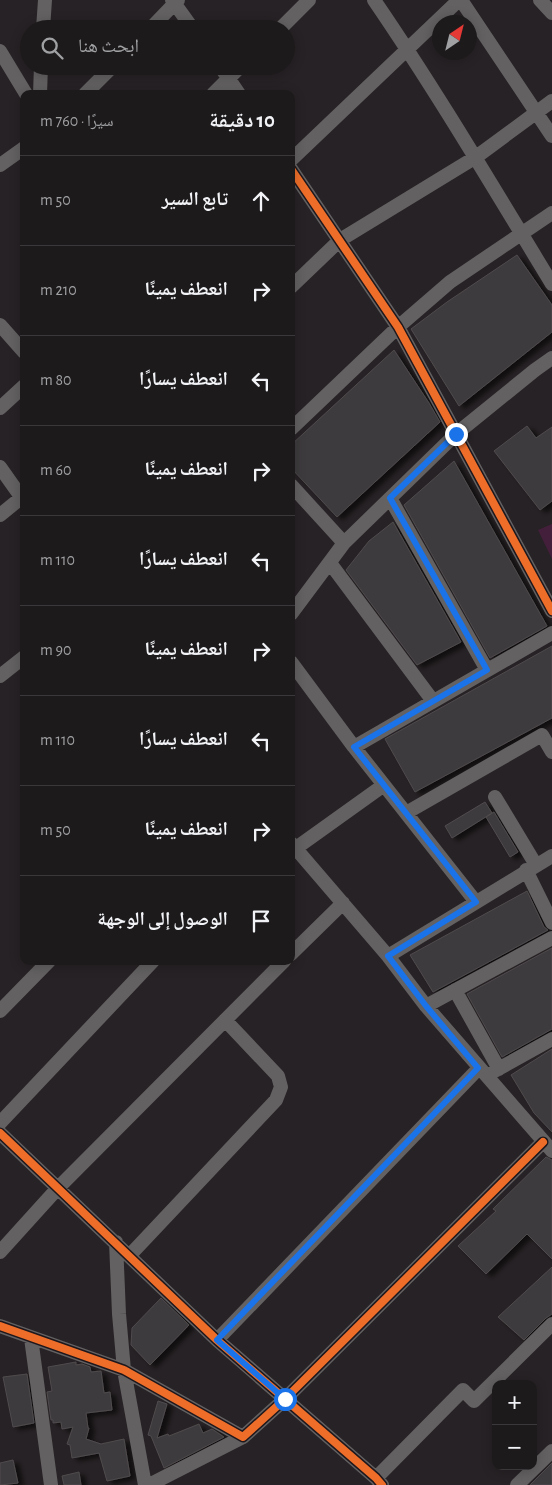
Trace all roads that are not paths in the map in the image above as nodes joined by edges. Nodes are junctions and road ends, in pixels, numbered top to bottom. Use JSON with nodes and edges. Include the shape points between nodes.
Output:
{"nodes":[{"id":1,"x":45,"y":0,"type":"edge"},
{"id":2,"x":309,"y":0,"type":"edge"},
{"id":3,"x":374,"y":0,"type":"edge"},
{"id":4,"x":460,"y":0,"type":"edge"},
{"id":5,"x":540,"y":0,"type":"edge"},
{"id":6,"x":175,"y":1,"type":"edge"},
{"id":7,"x":552,"y":13,"type":"edge"},
{"id":8,"x":44,"y":20,"type":"edge"},
{"id":9,"x":158,"y":20,"type":"edge"},
{"id":10,"x":187,"y":20,"type":"edge"},
{"id":11,"x":289,"y":20,"type":"edge"},
{"id":12,"x":408,"y":49,"type":"junction"},
{"id":13,"x":0,"y":50,"type":"edge"},
{"id":14,"x":41,"y":75,"type":"edge"},
{"id":15,"x":104,"y":75,"type":"edge"},
{"id":16,"x":227,"y":75,"type":"edge"},
{"id":17,"x":232,"y":75,"type":"edge"},
{"id":18,"x":229,"y":78,"type":"junction"},
{"id":19,"x":24,"y":90,"type":"edge"},
{"id":20,"x":40,"y":90,"type":"edge"},
{"id":21,"x":89,"y":90,"type":"edge"},
{"id":22,"x":217,"y":90,"type":"edge"},
{"id":23,"x":237,"y":90,"type":"edge"},
{"id":24,"x":552,"y":101,"type":"edge"},
{"id":25,"x":537,"y":112,"type":"junction"},
{"id":26,"x":552,"y":136,"type":"edge"},
{"id":27,"x":20,"y":151,"type":"edge"},
{"id":28,"x":295,"y":156,"type":"edge"},
{"id":29,"x":476,"y":157,"type":"junction"},
{"id":30,"x":0,"y":165,"type":"edge"},
{"id":31,"x":295,"y":175,"type":"edge"},
{"id":32,"x":552,"y":213,"type":"edge"},
{"id":33,"x":521,"y":233,"type":"junction"},
{"id":34,"x":340,"y":240,"type":"junction"},
{"id":35,"x":295,"y":283,"type":"edge"},
{"id":36,"x":552,"y":284,"type":"edge"},
{"id":37,"x":0,"y":325,"type":"edge"},
{"id":38,"x":398,"y":326,"type":"junction"},
{"id":39,"x":20,"y":348,"type":"edge"},
{"id":40,"x":552,"y":358,"type":"edge"},
{"id":41,"x":20,"y":390,"type":"edge"},
{"id":42,"x":0,"y":408,"type":"edge"},
{"id":43,"x":295,"y":426,"type":"edge"},
{"id":44,"x":456,"y":434,"type":"junction"},
{"id":45,"x":0,"y":467,"type":"edge"},
{"id":46,"x":295,"y":489,"type":"edge"},
{"id":47,"x":20,"y":497,"type":"edge"},
{"id":48,"x":390,"y":498,"type":"junction"},
{"id":49,"x":20,"y":501,"type":"edge"},
{"id":50,"x":0,"y":515,"type":"edge"},
{"id":51,"x":344,"y":543,"type":"junction"},
{"id":52,"x":330,"y":563,"type":"junction"},
{"id":53,"x":295,"y":609,"type":"edge"},
{"id":54,"x":552,"y":611,"type":"edge"},
{"id":55,"x":552,"y":633,"type":"edge"},
{"id":56,"x":20,"y":660,"type":"edge"},
{"id":57,"x":295,"y":667,"type":"edge"},
{"id":58,"x":487,"y":670,"type":"junction"},
{"id":59,"x":0,"y":676,"type":"edge"},
{"id":60,"x":433,"y":701,"type":"junction"},
{"id":61,"x":354,"y":747,"type":"junction"},
{"id":62,"x":552,"y":752,"type":"edge"},
{"id":63,"x":384,"y":785,"type":"junction"},
{"id":64,"x":494,"y":797,"type":"dead end"},
{"id":65,"x":406,"y":813,"type":"junction"},
{"id":66,"x":295,"y":845,"type":"edge"},
{"id":67,"x":295,"y":847,"type":"edge"},
{"id":68,"x":552,"y":856,"type":"edge"},
{"id":69,"x":531,"y":868,"type":"junction"},
{"id":70,"x":476,"y":902,"type":"junction"},
{"id":71,"x":343,"y":903,"type":"junction"},
{"id":72,"x":552,"y":923,"type":"edge"},
{"id":73,"x":552,"y":938,"type":"edge"},
{"id":74,"x":295,"y":950,"type":"edge"},
{"id":75,"x":388,"y":956,"type":"junction"},
{"id":76,"x":45,"y":965,"type":"edge"},
{"id":77,"x":150,"y":965,"type":"edge"},
{"id":78,"x":280,"y":965,"type":"edge"},
{"id":79,"x":455,"y":990,"type":"junction"},
{"id":80,"x":426,"y":1006,"type":"junction"},
{"id":81,"x":0,"y":1011,"type":"edge"},
{"id":82,"x":225,"y":1020,"type":"junction"},
{"id":83,"x":552,"y":1039,"type":"edge"},
{"id":84,"x":499,"y":1069,"type":"junction"},
{"id":85,"x":482,"y":1072,"type":"junction"},
{"id":86,"x":0,"y":1123,"type":"edge"},
{"id":87,"x":0,"y":1133,"type":"edge"},
{"id":88,"x":547,"y":1146,"type":"edge"},
{"id":89,"x":58,"y":1189,"type":"junction"},
{"id":90,"x":116,"y":1242,"type":"junction"},
{"id":91,"x":0,"y":1252,"type":"edge"},
{"id":92,"x":130,"y":1255,"type":"junction"},
{"id":93,"x":552,"y":1324,"type":"edge"},
{"id":94,"x":0,"y":1326,"type":"edge"},
{"id":95,"x":32,"y":1338,"type":"junction"},
{"id":96,"x":217,"y":1340,"type":"junction"},
{"id":97,"x":124,"y":1370,"type":"junction"},
{"id":98,"x":285,"y":1399,"type":"junction"},
{"id":99,"x":243,"y":1437,"type":"junction"},
{"id":100,"x":552,"y":1450,"type":"edge"},
{"id":101,"x":379,"y":1481,"type":"edge"},
{"id":102,"x":51,"y":1485,"type":"edge"},
{"id":103,"x":145,"y":1485,"type":"edge"},
{"id":104,"x":149,"y":1485,"type":"edge"},
{"id":105,"x":517,"y":1485,"type":"edge"}],
"edges":[{"from":1,"to":8,"type":"street"},
{"from":2,"to":11,"type":"street"},
{"from":3,"to":12,"type":"street"},
{"from":4,"to":12,"type":"street"},
{"from":4,"to":25,"type":"street"},
{"from":5,"to":7,"type":"street"},
{"from":6,"to":9,"type":"street"},
{"from":6,"to":10,"type":"street"},
{"from":12,"to":28,"type":"street"},
{"from":12,"to":29,"type":"street"},
{"from":13,"to":19,"type":"street"},
{"from":14,"to":20,"type":"street"},
{"from":15,"to":21,"type":"street"},
{"from":16,"to":18,"type":"street"},
{"from":17,"to":18,"type":"street"},
{"from":18,"to":22,"type":"street"},
{"from":18,"to":23,"type":"street"},
{"from":24,"to":25,"type":"street"},
{"from":25,"to":26,"type":"street"},
{"from":25,"to":29,"type":"street"},
{"from":27,"to":30,"type":"street"},
{"from":29,"to":33,"type":"street"},
{"from":29,"to":34,"type":"street"},
{"from":31,"to":34,"type":"street"},
{"from":32,"to":33,"type":"street"},
{"from":33,"to":36,"type":"street"},
{"from":33,"to":38,"type":"street","via":[[450,282]]},
{"from":34,"to":35,"type":"street"},
{"from":34,"to":38,"type":"street"},
{"from":37,"to":39,"type":"street"},
{"from":38,"to":43,"type":"street"},
{"from":38,"to":44,"type":"street"},
{"from":40,"to":44,"type":"street"},
{"from":41,"to":42,"type":"street"},
{"from":44,"to":48,"type":"street"},
{"from":44,"to":54,"type":"street"},
{"from":45,"to":47,"type":"street"},
{"from":46,"to":51,"type":"street"},
{"from":48,"to":51,"type":"street"},
{"from":48,"to":58,"type":"street"},
{"from":49,"to":50,"type":"street"},
{"from":51,"to":52,"type":"street"},
{"from":52,"to":53,"type":"street"},
{"from":52,"to":60,"type":"street"},
{"from":55,"to":58,"type":"street"},
{"from":56,"to":59,"type":"street"},
{"from":57,"to":61,"type":"street"},
{"from":58,"to":60,"type":"street"},
{"from":60,"to":61,"type":"street"},
{"from":61,"to":63,"type":"street"},
{"from":62,"to":65,"type":"street","via":[[542,736]]},
{"from":63,"to":65,"type":"street"},
{"from":63,"to":66,"type":"street"},
{"from":64,"to":69,"type":"street"},
{"from":65,"to":70,"type":"street"},
{"from":67,"to":71,"type":"street"},
{"from":68,"to":69,"type":"street"},
{"from":69,"to":70,"type":"street"},
{"from":69,"to":72,"type":"street"},
{"from":70,"to":75,"type":"street"},
{"from":71,"to":74,"type":"street"},
{"from":71,"to":75,"type":"street"},
{"from":73,"to":79,"type":"street"},
{"from":75,"to":80,"type":"street"},
{"from":76,"to":81,"type":"street"},
{"from":77,"to":86,"type":"street"},
{"from":78,"to":82,"type":"street"},
{"from":79,"to":80,"type":"street"},
{"from":79,"to":84,"type":"street"},
{"from":80,"to":85,"type":"street"},
{"from":82,"to":89,"type":"street"},
{"from":82,"to":92,"type":"street","via":[[278,1076],[280,1087],[276,1100]]},
{"from":83,"to":84,"type":"street"},
{"from":84,"to":85,"type":"street"},
{"from":85,"to":88,"type":"street"},
{"from":85,"to":96,"type":"street"},
{"from":87,"to":89,"type":"street"},
{"from":88,"to":98,"type":"street"},
{"from":89,"to":90,"type":"street"},
{"from":89,"to":91,"type":"street"},
{"from":90,"to":92,"type":"street"},
{"from":90,"to":97,"type":"street"},
{"from":92,"to":96,"type":"street"},
{"from":93,"to":101,"type":"street","via":[[474,1400],[463,1390]]},
{"from":94,"to":95,"type":"street"},
{"from":95,"to":97,"type":"street"},
{"from":95,"to":102,"type":"street"},
{"from":96,"to":98,"type":"street"},
{"from":97,"to":99,"type":"street"},
{"from":97,"to":103,"type":"street"},
{"from":98,"to":99,"type":"street"},
{"from":98,"to":101,"type":"street"},
{"from":99,"to":104,"type":"street"},
{"from":100,"to":105,"type":"street"}]}
